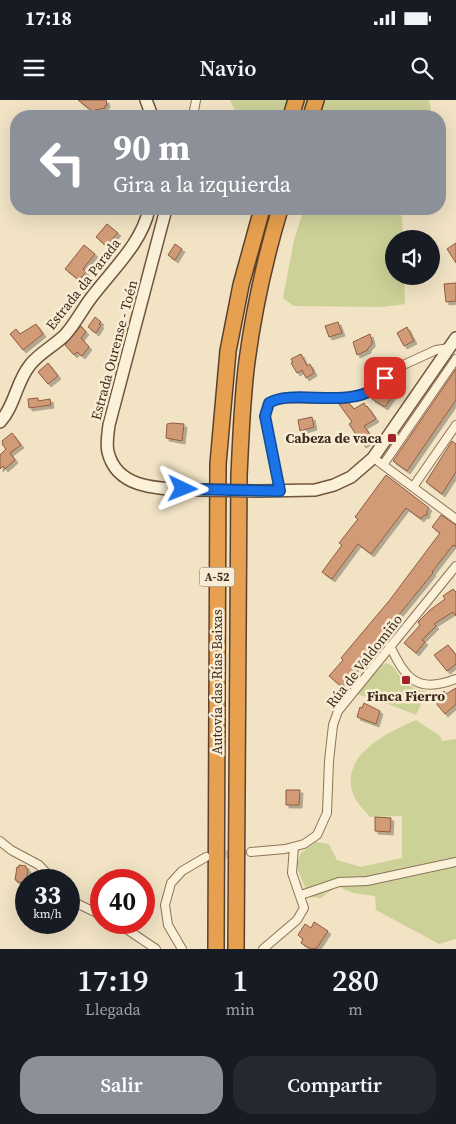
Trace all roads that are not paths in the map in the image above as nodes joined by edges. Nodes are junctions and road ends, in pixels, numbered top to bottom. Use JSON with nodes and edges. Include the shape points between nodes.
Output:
{"nodes":[{"id":1,"x":147,"y":215,"type":"edge"},
{"id":2,"x":164,"y":215,"type":"edge"},
{"id":3,"x":260,"y":215,"type":"edge"},
{"id":4,"x":278,"y":215,"type":"edge"},
{"id":5,"x":456,"y":338,"type":"edge"},
{"id":6,"x":449,"y":348,"type":"junction"},
{"id":7,"x":456,"y":358,"type":"edge"},
{"id":8,"x":0,"y":422,"type":"edge"},
{"id":9,"x":456,"y":425,"type":"edge"},
{"id":10,"x":391,"y":431,"type":"junction"},
{"id":11,"x":402,"y":438,"type":"junction"},
{"id":12,"x":373,"y":458,"type":"junction"},
{"id":13,"x":383,"y":465,"type":"junction"},
{"id":14,"x":413,"y":487,"type":"junction"},
{"id":15,"x":280,"y":491,"type":"junction"},
{"id":16,"x":456,"y":519,"type":"edge"},
{"id":17,"x":456,"y":566,"type":"edge"},
{"id":18,"x":390,"y":646,"type":"junction"},
{"id":19,"x":456,"y":679,"type":"edge"},
{"id":20,"x":0,"y":841,"type":"edge"},
{"id":21,"x":294,"y":847,"type":"junction"},
{"id":22,"x":251,"y":852,"type":"tunnel mouth"},
{"id":23,"x":206,"y":857,"type":"tunnel mouth"},
{"id":24,"x":456,"y":862,"type":"edge"},
{"id":25,"x":43,"y":869,"type":"edge"},
{"id":26,"x":301,"y":895,"type":"junction"},
{"id":27,"x":134,"y":934,"type":"edge"},
{"id":28,"x":156,"y":949,"type":"edge"},
{"id":29,"x":182,"y":949,"type":"edge"},
{"id":30,"x":216,"y":949,"type":"edge"},
{"id":31,"x":236,"y":949,"type":"edge"},
{"id":32,"x":263,"y":949,"type":"edge"}],
"edges":[{"from":1,"to":8,"type":"street","name":"Estrada da Parada","via":[[134,242],[69,330],[25,371],[10,409]]},
{"from":2,"to":15,"type":"street","name":"Estrada Ourense - Toén","bridge":true,"via":[[109,425],[108,450],[112,462],[120,474],[151,488]]},
{"from":3,"to":30,"type":"highway","name":"Autovía das Rías Baixas","number":"A-52","via":[[241,285],[228,351],[218,464]]},
{"from":4,"to":31,"type":"highway","name":"Autovía das Rías Baixas","number":"A-52","via":[[259,285],[243,399],[239,475]]},
{"from":5,"to":6,"type":"street"},
{"from":6,"to":10,"type":"street"},
{"from":6,"to":15,"type":"street","via":[[436,350],[401,366],[367,393],[322,399],[281,398],[269,403],[265,416]]},
{"from":7,"to":11,"type":"street"},
{"from":9,"to":14,"type":"street"},
{"from":10,"to":11,"type":"street"},
{"from":10,"to":12,"type":"street"},
{"from":11,"to":13,"type":"street"},
{"from":12,"to":13,"type":"street"},
{"from":12,"to":15,"type":"street","via":[[350,477],[334,485],[315,490]]},
{"from":13,"to":14,"type":"street"},
{"from":14,"to":16,"type":"street"},
{"from":17,"to":18,"type":"street","name":"Rúa de Valdomiño"},
{"from":18,"to":19,"type":"street","via":[[409,678],[428,686]]},
{"from":18,"to":21,"type":"street","name":"Rúa de Valdomiño","via":[[338,711],[329,761],[327,813],[317,835]]},
{"from":20,"to":25,"type":"street"},
{"from":21,"to":22,"type":"street","name":"Rúa de Valdomiño"},
{"from":21,"to":26,"type":"street","via":[[292,873]]},
{"from":23,"to":29,"type":"street","via":[[182,871],[171,883],[165,905],[168,925]]},
{"from":24,"to":26,"type":"street","via":[[367,881],[338,882]]},
{"from":26,"to":32,"type":"street","via":[[304,908],[297,920]]},
{"from":27,"to":28,"type":"street"}]}
